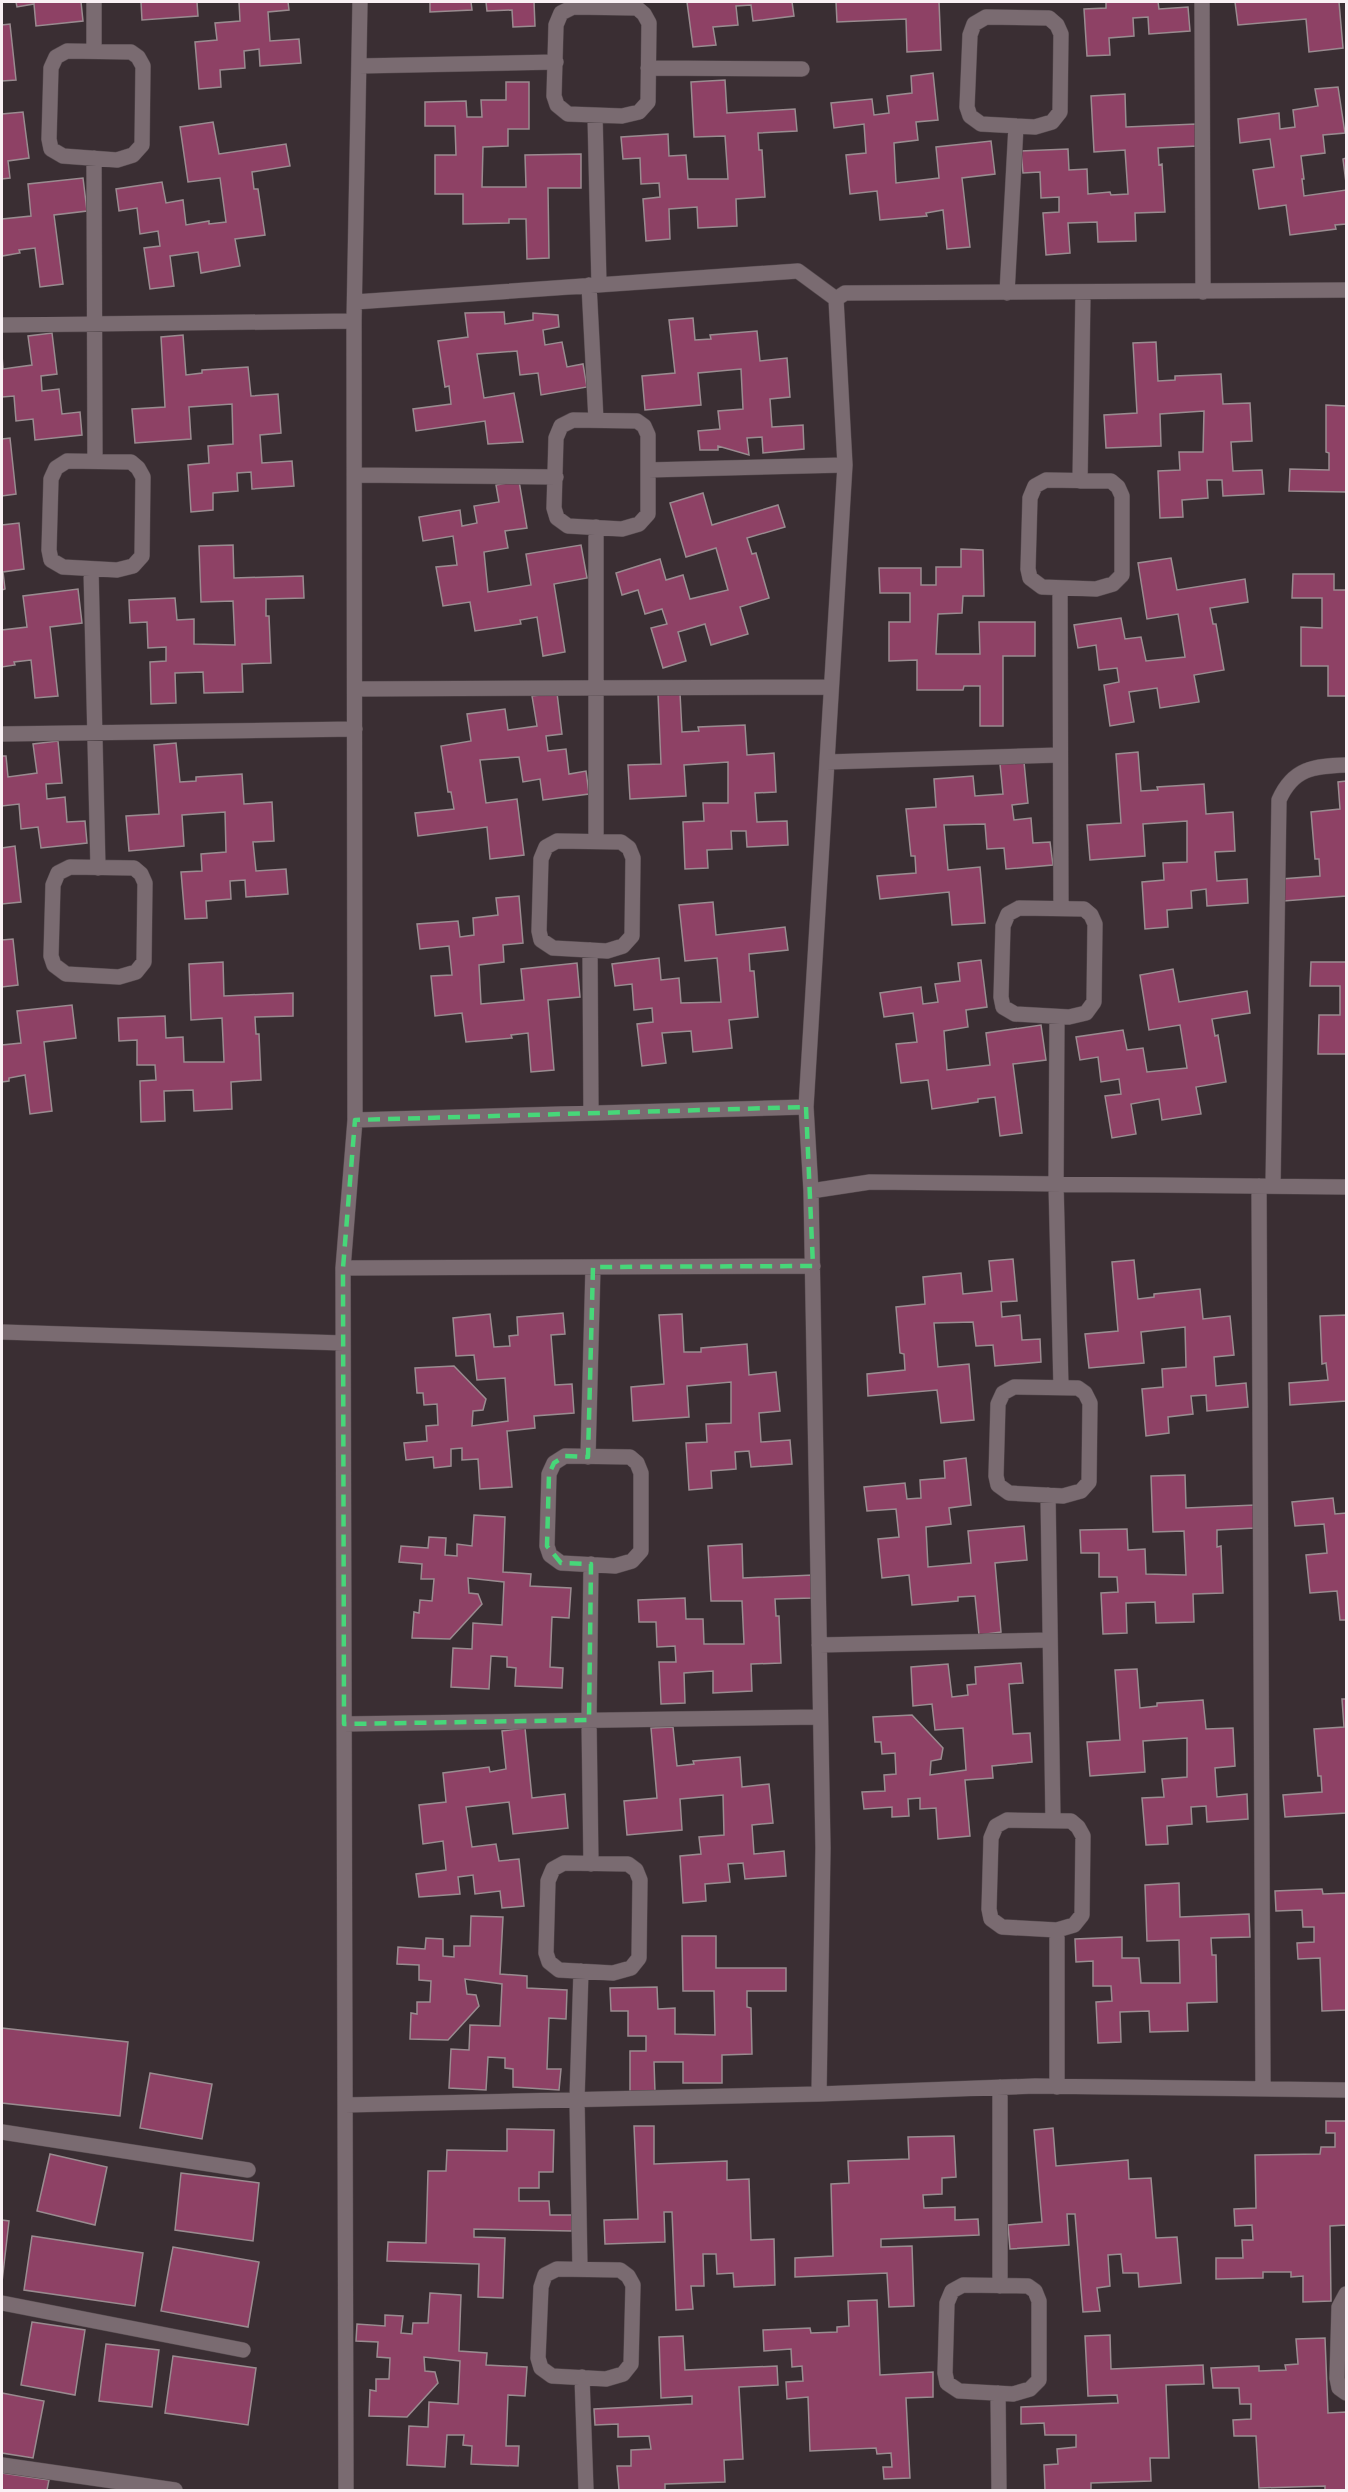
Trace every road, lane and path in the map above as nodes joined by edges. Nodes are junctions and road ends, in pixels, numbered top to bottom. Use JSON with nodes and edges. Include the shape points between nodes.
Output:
{"nodes":[{"id":1,"x":94,"y":2,"type":"edge"},
{"id":2,"x":360,"y":2,"type":"edge"},
{"id":3,"x":1020,"y":2,"type":"edge"},
{"id":4,"x":1202,"y":2,"type":"edge"},
{"id":5,"x":604,"y":5,"type":"edge"},
{"id":6,"x":1019,"y":18,"type":"junction"},
{"id":7,"x":94,"y":51,"type":"junction"},
{"id":8,"x":556,"y":62,"type":"junction"},
{"id":9,"x":359,"y":66,"type":"junction"},
{"id":10,"x":648,"y":68,"type":"junction"},
{"id":11,"x":802,"y":69,"type":"dead end"},
{"id":12,"x":595,"y":115,"type":"junction"},
{"id":13,"x":1016,"y":126,"type":"junction"},
{"id":14,"x":94,"y":158,"type":"junction"},
{"id":15,"x":594,"y":285,"type":"junction"},
{"id":16,"x":1347,"y":290,"type":"edge"},
{"id":17,"x":1203,"y":292,"type":"junction"},
{"id":18,"x":1083,"y":293,"type":"junction"},
{"id":19,"x":1007,"y":294,"type":"junction"},
{"id":20,"x":836,"y":299,"type":"junction"},
{"id":21,"x":355,"y":302,"type":"junction"},
{"id":22,"x":354,"y":321,"type":"junction"},
{"id":23,"x":94,"y":323,"type":"junction"},
{"id":24,"x":2,"y":325,"type":"edge"},
{"id":25,"x":596,"y":420,"type":"junction"},
{"id":26,"x":95,"y":461,"type":"junction"},
{"id":27,"x":845,"y":465,"type":"junction"},
{"id":28,"x":648,"y":470,"type":"junction"},
{"id":29,"x":355,"y":474,"type":"junction"},
{"id":30,"x":556,"y":477,"type":"junction"},
{"id":31,"x":1080,"y":481,"type":"junction"},
{"id":32,"x":596,"y":527,"type":"junction"},
{"id":33,"x":91,"y":569,"type":"junction"},
{"id":34,"x":1060,"y":588,"type":"junction"},
{"id":35,"x":831,"y":687,"type":"junction"},
{"id":36,"x":596,"y":688,"type":"junction"},
{"id":37,"x":355,"y":689,"type":"junction"},
{"id":38,"x":355,"y":729,"type":"junction"},
{"id":39,"x":2,"y":734,"type":"edge"},
{"id":40,"x":94,"y":734,"type":"junction"},
{"id":41,"x":1060,"y":755,"type":"junction"},
{"id":42,"x":827,"y":762,"type":"junction"},
{"id":43,"x":1347,"y":765,"type":"edge"},
{"id":44,"x":596,"y":842,"type":"junction"},
{"id":45,"x":98,"y":868,"type":"junction"},
{"id":46,"x":1061,"y":909,"type":"junction"},
{"id":47,"x":590,"y":950,"type":"junction"},
{"id":48,"x":1057,"y":1017,"type":"junction"},
{"id":49,"x":806,"y":1107,"type":"junction"},
{"id":50,"x":591,"y":1113,"type":"junction"},
{"id":51,"x":355,"y":1120,"type":"junction"},
{"id":52,"x":1056,"y":1184,"type":"junction"},
{"id":53,"x":1266,"y":1186,"type":"junction"},
{"id":54,"x":1347,"y":1187,"type":"edge"},
{"id":55,"x":811,"y":1191,"type":"junction"},
{"id":56,"x":813,"y":1266,"type":"junction"},
{"id":57,"x":593,"y":1267,"type":"junction"},
{"id":58,"x":343,"y":1268,"type":"junction"},
{"id":59,"x":2,"y":1332,"type":"edge"},
{"id":60,"x":343,"y":1343,"type":"junction"},
{"id":61,"x":1061,"y":1388,"type":"junction"},
{"id":62,"x":588,"y":1457,"type":"junction"},
{"id":63,"x":1048,"y":1495,"type":"junction"},
{"id":64,"x":591,"y":1564,"type":"junction"},
{"id":65,"x":1050,"y":1640,"type":"junction"},
{"id":66,"x":819,"y":1645,"type":"junction"},
{"id":67,"x":820,"y":1717,"type":"junction"},
{"id":68,"x":589,"y":1720,"type":"junction"},
{"id":69,"x":344,"y":1724,"type":"junction"},
{"id":70,"x":1053,"y":1821,"type":"junction"},
{"id":71,"x":591,"y":1864,"type":"junction"},
{"id":72,"x":1056,"y":1930,"type":"junction"},
{"id":73,"x":581,"y":1971,"type":"junction"},
{"id":74,"x":1000,"y":2087,"type":"junction"},
{"id":75,"x":1057,"y":2087,"type":"junction"},
{"id":76,"x":1263,"y":2089,"type":"junction"},
{"id":77,"x":1347,"y":2090,"type":"edge"},
{"id":78,"x":819,"y":2094,"type":"junction"},
{"id":79,"x":577,"y":2099,"type":"junction"},
{"id":80,"x":345,"y":2105,"type":"junction"},
{"id":81,"x":2,"y":2132,"type":"edge"},
{"id":82,"x":248,"y":2170,"type":"dead end"},
{"id":83,"x":580,"y":2269,"type":"junction"},
{"id":84,"x":1000,"y":2286,"type":"junction"},
{"id":85,"x":1347,"y":2294,"type":"edge"},
{"id":86,"x":2,"y":2303,"type":"edge"},
{"id":87,"x":243,"y":2350,"type":"dead end"},
{"id":88,"x":582,"y":2377,"type":"junction"},
{"id":89,"x":998,"y":2393,"type":"junction"},
{"id":90,"x":1347,"y":2393,"type":"edge"},
{"id":91,"x":2,"y":2465,"type":"edge"},
{"id":92,"x":175,"y":2490,"type":"edge"},
{"id":93,"x":346,"y":2490,"type":"edge"},
{"id":94,"x":586,"y":2490,"type":"edge"},
{"id":95,"x":999,"y":2490,"type":"edge"}],
"edges":[{"from":1,"to":7,"type":"street"},
{"from":2,"to":9,"type":"street"},
{"from":3,"to":6,"type":"street"},
{"from":4,"to":17,"type":"street"},
{"from":5,"to":8,"type":"street","via":[[573,7],[561,13],[556,25]]},
{"from":5,"to":10,"type":"street","via":[[637,8],[644,14],[648,23]]},
{"from":6,"to":13,"type":"street","via":[[1049,18],[1061,34],[1060,112],[1052,122],[1035,127]]},
{"from":6,"to":13,"type":"street","via":[[986,17],[974,24],[970,35],[967,107],[970,116],[981,124]]},
{"from":7,"to":14,"type":"street","via":[[67,51],[56,57],[51,68],[49,139],[51,149],[63,156]]},
{"from":7,"to":14,"type":"street","via":[[131,52],[143,66],[142,145],[133,155]]},
{"from":8,"to":9,"type":"street"},
{"from":8,"to":12,"type":"street","via":[[557,105],[568,114]]},
{"from":9,"to":21,"type":"street"},
{"from":10,"to":11,"type":"street"},
{"from":10,"to":12,"type":"street","via":[[648,102],[639,112]]},
{"from":12,"to":15,"type":"street"},
{"from":13,"to":19,"type":"street"},
{"from":14,"to":23,"type":"street"},
{"from":15,"to":20,"type":"street","via":[[798,271]]},
{"from":15,"to":21,"type":"street"},
{"from":15,"to":25,"type":"street"},
{"from":16,"to":17,"type":"street"},
{"from":17,"to":18,"type":"street"},
{"from":18,"to":19,"type":"street"},
{"from":18,"to":31,"type":"street"},
{"from":19,"to":20,"type":"street","via":[[845,294]]},
{"from":20,"to":27,"type":"street"},
{"from":21,"to":22,"type":"street"},
{"from":22,"to":23,"type":"street"},
{"from":22,"to":29,"type":"street"},
{"from":23,"to":24,"type":"street"},
{"from":23,"to":26,"type":"street"},
{"from":25,"to":28,"type":"street","via":[[637,421],[644,426],[648,435]]},
{"from":25,"to":30,"type":"street","via":[[573,420],[561,426],[556,438]]},
{"from":26,"to":33,"type":"street","via":[[67,461],[56,468],[51,479],[51,560],[63,567]]},
{"from":26,"to":33,"type":"street","via":[[131,462],[143,477],[142,555],[134,566]]},
{"from":27,"to":28,"type":"street"},
{"from":27,"to":35,"type":"street"},
{"from":28,"to":32,"type":"street","via":[[648,514],[639,524],[622,529]]},
{"from":29,"to":30,"type":"street"},
{"from":29,"to":37,"type":"street"},
{"from":30,"to":32,"type":"street","via":[[557,518],[568,526]]},
{"from":31,"to":34,"type":"street","via":[[1046,480],[1035,486],[1030,498],[1030,578],[1042,587]]},
{"from":31,"to":34,"type":"street","via":[[1111,481],[1118,487],[1122,496],[1122,575],[1113,585],[1096,589]]},
{"from":32,"to":36,"type":"street"},
{"from":33,"to":40,"type":"street"},
{"from":34,"to":41,"type":"street"},
{"from":35,"to":36,"type":"street"},
{"from":35,"to":42,"type":"street"},
{"from":36,"to":37,"type":"street"},
{"from":36,"to":44,"type":"street"},
{"from":37,"to":38,"type":"street"},
{"from":38,"to":40,"type":"street"},
{"from":38,"to":51,"type":"street"},
{"from":39,"to":40,"type":"street"},
{"from":40,"to":45,"type":"street"},
{"from":41,"to":42,"type":"street"},
{"from":41,"to":46,"type":"street"},
{"from":42,"to":49,"type":"street"},
{"from":43,"to":53,"type":"street","via":[[1322,766],[1300,773],[1285,786],[1279,800]]},
{"from":44,"to":47,"type":"street","via":[[621,842],[633,858],[632,936],[623,946],[607,951]]},
{"from":44,"to":47,"type":"street","via":[[557,842],[546,847],[541,859],[541,940],[553,948]]},
{"from":45,"to":45,"type":"street","via":[[70,867],[58,873],[53,885],[51,956],[54,965],[66,974],[119,977],[136,972],[144,962],[145,883],[134,868]]},
{"from":46,"to":48,"type":"street","via":[[1084,909],[1095,924],[1095,1002],[1086,1013]]},
{"from":46,"to":48,"type":"street","via":[[1019,908],[1008,914],[1003,926],[1004,1007],[1015,1014]]},
{"from":47,"to":50,"type":"street"},
{"from":48,"to":52,"type":"street"},
{"from":49,"to":50,"type":"street"},
{"from":49,"to":55,"type":"street"},
{"from":50,"to":51,"type":"street"},
{"from":51,"to":58,"type":"street"},
{"from":52,"to":53,"type":"street"},
{"from":52,"to":55,"type":"street","via":[[870,1182]]},
{"from":52,"to":61,"type":"street"},
{"from":53,"to":54,"type":"street"},
{"from":53,"to":76,"type":"street"},
{"from":55,"to":56,"type":"street"},
{"from":56,"to":57,"type":"street"},
{"from":56,"to":66,"type":"street"},
{"from":57,"to":58,"type":"street"},
{"from":57,"to":62,"type":"street"},
{"from":58,"to":60,"type":"street"},
{"from":59,"to":60,"type":"street"},
{"from":60,"to":69,"type":"street"},
{"from":61,"to":63,"type":"street","via":[[1078,1388],[1090,1403],[1089,1482],[1080,1491]]},
{"from":61,"to":63,"type":"street","via":[[1014,1387],[1003,1393],[998,1404],[998,1485],[1009,1493]]},
{"from":62,"to":64,"type":"street","via":[[566,1456],[554,1463],[549,1474],[548,1546],[550,1555],[561,1563]]},
{"from":62,"to":64,"type":"street","via":[[630,1457],[642,1473],[640,1551],[632,1561],[615,1566]]},
{"from":63,"to":65,"type":"street"},
{"from":64,"to":68,"type":"street"},
{"from":65,"to":66,"type":"street"},
{"from":65,"to":70,"type":"street"},
{"from":66,"to":67,"type":"street"},
{"from":67,"to":68,"type":"street"},
{"from":67,"to":78,"type":"street","via":[[823,1848]]},
{"from":68,"to":69,"type":"street"},
{"from":68,"to":71,"type":"street"},
{"from":69,"to":80,"type":"street"},
{"from":70,"to":72,"type":"street","via":[[1071,1821],[1083,1836],[1082,1915],[1074,1925]]},
{"from":70,"to":72,"type":"street","via":[[1007,1820],[996,1826],[991,1838],[989,1909],[991,1919],[1002,1927]]},
{"from":71,"to":73,"type":"street","via":[[564,1863],[553,1869],[548,1881],[549,1962],[559,1970]]},
{"from":71,"to":73,"type":"street","via":[[628,1864],[636,1870],[640,1880],[639,1958],[631,1968],[614,1973]]},
{"from":72,"to":75,"type":"street"},
{"from":73,"to":79,"type":"street"},
{"from":74,"to":75,"type":"street"},
{"from":74,"to":78,"type":"street"},
{"from":74,"to":84,"type":"street"},
{"from":75,"to":76,"type":"street"},
{"from":76,"to":77,"type":"street"},
{"from":78,"to":79,"type":"street"},
{"from":79,"to":80,"type":"street"},
{"from":79,"to":83,"type":"street"},
{"from":80,"to":93,"type":"street"},
{"from":81,"to":82,"type":"street"},
{"from":83,"to":88,"type":"street","via":[[557,2269],[545,2275],[538,2358],[541,2368],[552,2376]]},
{"from":83,"to":88,"type":"street","via":[[620,2270],[633,2285],[631,2364],[623,2374],[606,2379]]},
{"from":84,"to":89,"type":"street","via":[[1028,2286],[1035,2291],[1039,2301],[1039,2379],[1030,2389]]},
{"from":84,"to":89,"type":"street","via":[[963,2285],[952,2291],[947,2303],[945,2373],[947,2383],[959,2391]]},
{"from":85,"to":90,"type":"street","via":[[1339,2307],[1337,2378],[1339,2388]]},
{"from":86,"to":87,"type":"street"},
{"from":88,"to":94,"type":"street"},
{"from":89,"to":95,"type":"street"},
{"from":91,"to":92,"type":"street"}]}
